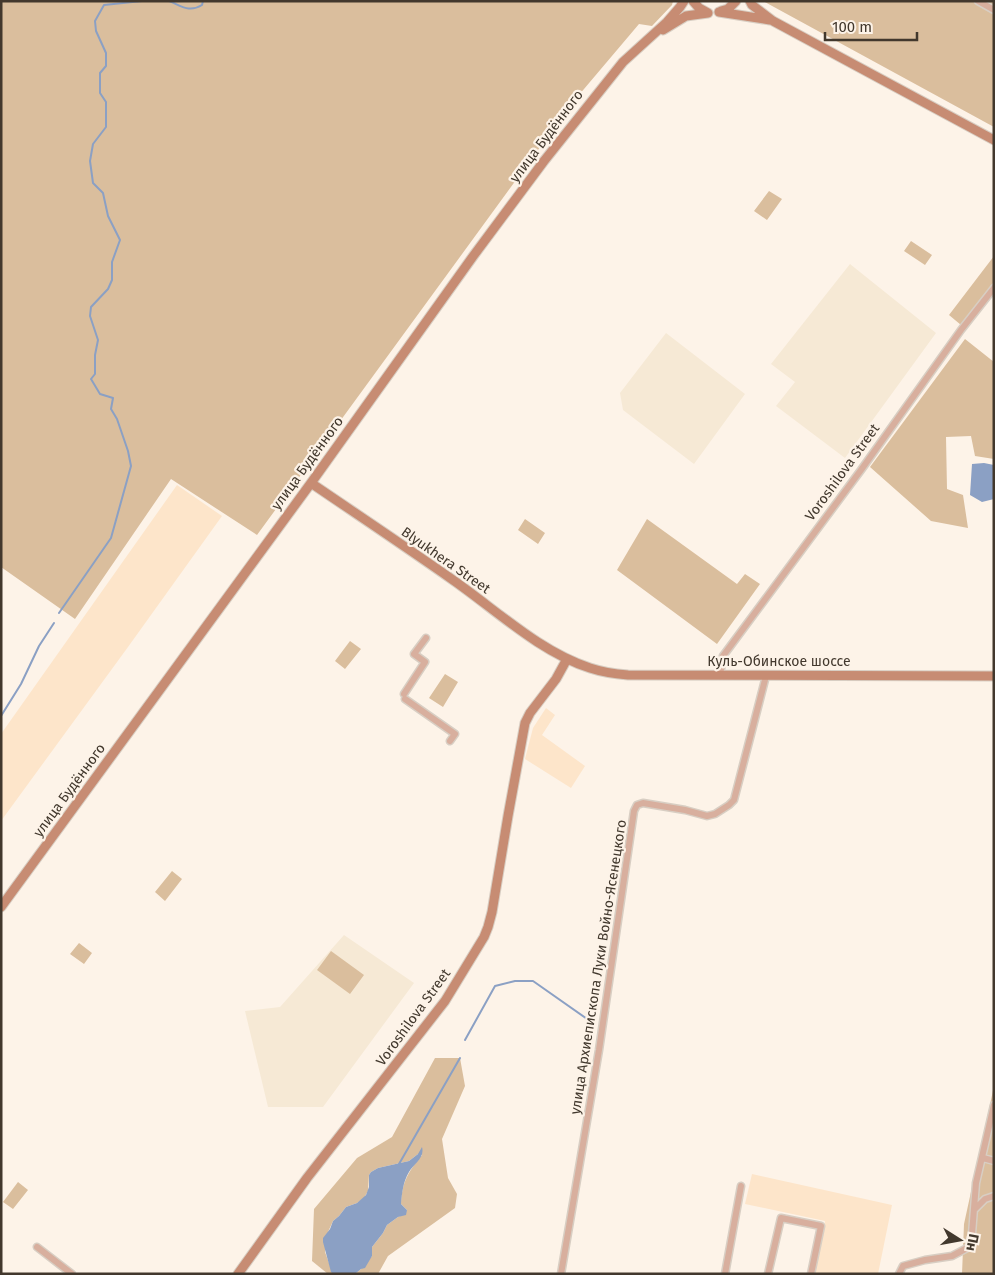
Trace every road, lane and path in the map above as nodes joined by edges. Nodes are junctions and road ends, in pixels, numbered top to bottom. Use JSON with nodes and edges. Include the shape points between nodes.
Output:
{"nodes":[{"id":1,"x":684,"y":1,"type":"edge"},
{"id":2,"x":693,"y":1,"type":"edge"},
{"id":3,"x":736,"y":1,"type":"edge"},
{"id":4,"x":750,"y":1,"type":"edge"},
{"id":5,"x":978,"y":1,"type":"edge"},
{"id":6,"x":994,"y":10,"type":"edge"},
{"id":7,"x":719,"y":12,"type":"junction"},
{"id":8,"x":708,"y":13,"type":"junction"},
{"id":9,"x":773,"y":21,"type":"junction"},
{"id":10,"x":644,"y":42,"type":"junction"},
{"id":11,"x":994,"y":140,"type":"edge"},
{"id":12,"x":994,"y":288,"type":"edge"},
{"id":13,"x":311,"y":483,"type":"junction"},
{"id":14,"x":426,"y":638,"type":"dead end"},
{"id":15,"x":567,"y":659,"type":"junction"},
{"id":16,"x":720,"y":675,"type":"junction"},
{"id":17,"x":766,"y":676,"type":"junction"},
{"id":18,"x":994,"y":676,"type":"edge"},
{"id":19,"x":450,"y":741,"type":"dead end"},
{"id":20,"x":1,"y":907,"type":"edge"},
{"id":21,"x":994,"y":1105,"type":"edge"},
{"id":22,"x":983,"y":1158,"type":"junction"},
{"id":23,"x":994,"y":1161,"type":"edge"},
{"id":24,"x":742,"y":1186,"type":"dead end"},
{"id":25,"x":994,"y":1196,"type":"edge"},
{"id":26,"x":974,"y":1210,"type":"junction"},
{"id":27,"x":37,"y":1247,"type":"dead end"},
{"id":28,"x":72,"y":1274,"type":"edge"},
{"id":29,"x":238,"y":1274,"type":"edge"},
{"id":30,"x":561,"y":1274,"type":"edge"},
{"id":31,"x":725,"y":1274,"type":"edge"},
{"id":32,"x":768,"y":1274,"type":"edge"},
{"id":33,"x":811,"y":1274,"type":"edge"},
{"id":34,"x":899,"y":1274,"type":"edge"}],
"edges":[{"from":1,"to":10,"type":"main road"},
{"from":2,"to":8,"type":"main road"},
{"from":3,"to":7,"type":"main road"},
{"from":4,"to":9,"type":"main road"},
{"from":5,"to":6,"type":"street"},
{"from":7,"to":8,"type":"main road"},
{"from":7,"to":9,"type":"main road"},
{"from":8,"to":10,"type":"main road","via":[[686,16]]},
{"from":9,"to":11,"type":"main road"},
{"from":10,"to":13,"type":"main road","name":"улица Будённого","via":[[622,62],[544,160]]},
{"from":12,"to":16,"type":"street","name":"Voroshilova Street","via":[[723,656]]},
{"from":13,"to":15,"type":"main road","name":"Blyukhera Street","via":[[548,649]]},
{"from":13,"to":20,"type":"main road","name":"улица Будённого"},
{"from":14,"to":19,"type":"street","via":[[414,654],[425,662],[405,696],[455,734]]},
{"from":15,"to":16,"type":"main road","name":"Куль-Обинское шоссе","via":[[593,669],[628,675]]},
{"from":15,"to":29,"type":"main road","name":"Voroshilova Street","via":[[525,723],[492,912],[484,938],[445,1001],[307,1178]]},
{"from":16,"to":17,"type":"main road","name":"Куль-Обинское шоссе"},
{"from":17,"to":18,"type":"main road","name":"Куль-Обинское шоссе"},
{"from":17,"to":30,"type":"street","name":"улица Архиепископа Луки Войно-Ясенецкого","via":[[734,800],[707,816],[642,803],[634,811]]},
{"from":21,"to":22,"type":"street"},
{"from":22,"to":23,"type":"street"},
{"from":22,"to":26,"type":"street","via":[[976,1183]]},
{"from":24,"to":31,"type":"street"},
{"from":25,"to":26,"type":"street","via":[[985,1199]]},
{"from":26,"to":34,"type":"street","via":[[969,1246],[952,1256],[903,1266]]},
{"from":27,"to":28,"type":"street"},
{"from":32,"to":33,"type":"street","via":[[781,1218],[821,1226]]}]}
